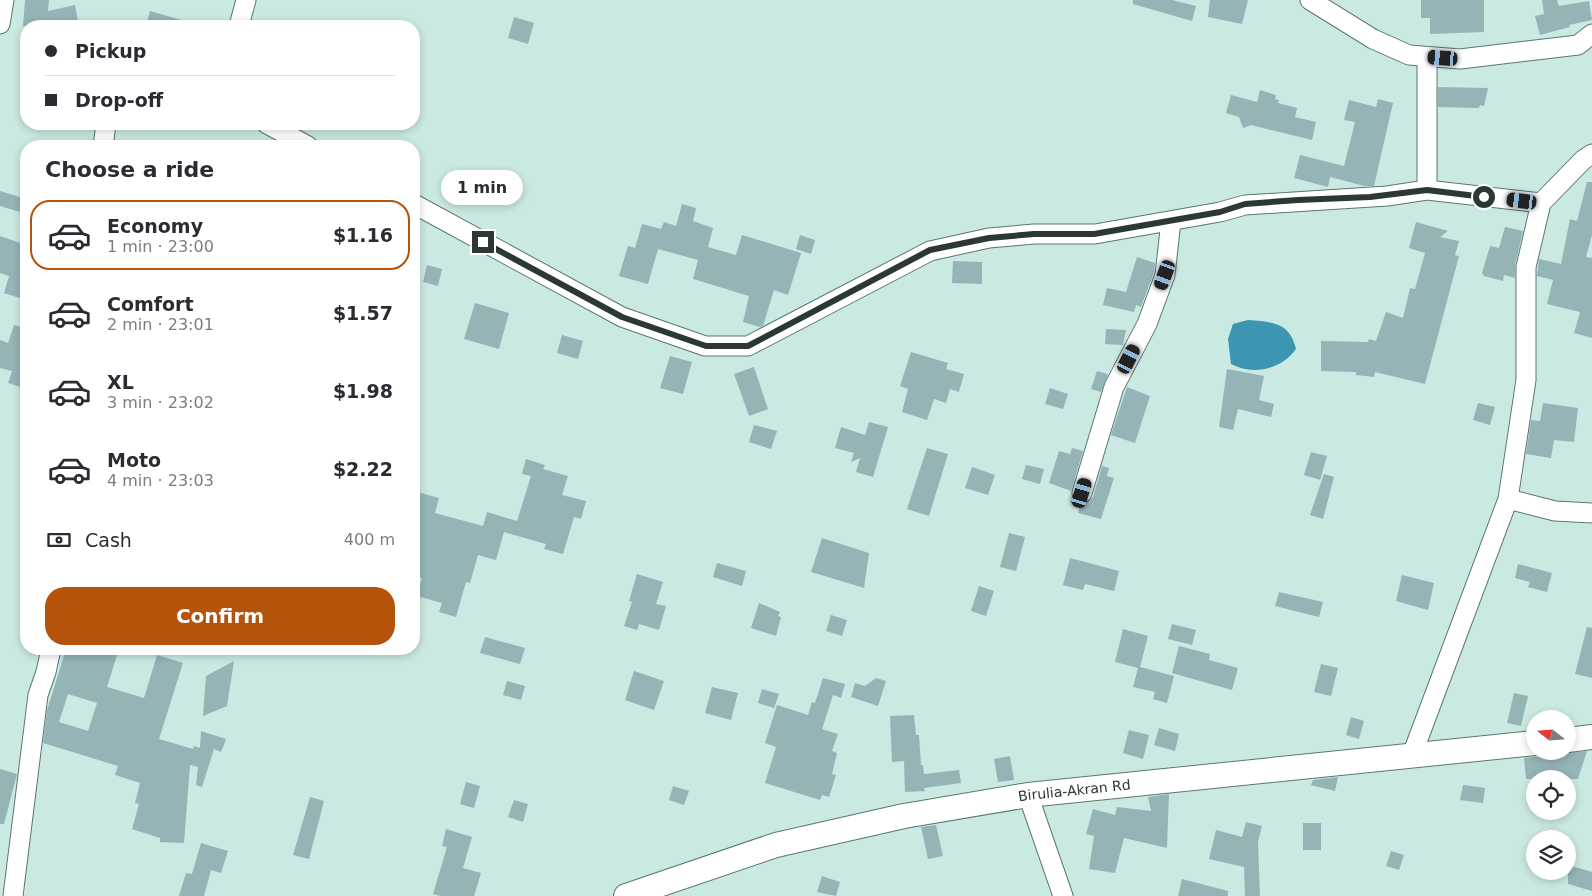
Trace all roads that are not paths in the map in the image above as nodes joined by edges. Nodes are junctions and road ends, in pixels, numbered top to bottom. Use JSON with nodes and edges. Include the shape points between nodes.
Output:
{"nodes":[{"id":1,"x":4,"y":0,"type":"edge"},
{"id":2,"x":246,"y":0,"type":"edge"},
{"id":3,"x":1310,"y":0,"type":"edge"},
{"id":4,"x":241,"y":20,"type":"edge"},
{"id":5,"x":0,"y":24,"type":"edge"},
{"id":6,"x":1592,"y":34,"type":"edge"},
{"id":7,"x":1427,"y":57,"type":"junction"},
{"id":8,"x":278,"y":130,"type":"edge"},
{"id":9,"x":297,"y":140,"type":"edge"},
{"id":10,"x":1592,"y":154,"type":"edge"},
{"id":11,"x":1427,"y":190,"type":"junction"},
{"id":12,"x":1541,"y":203,"type":"junction"},
{"id":13,"x":420,"y":207,"type":"edge"},
{"id":14,"x":1171,"y":221,"type":"junction"},
{"id":15,"x":1082,"y":493,"type":"dead end"},
{"id":16,"x":1508,"y":499,"type":"junction"},
{"id":17,"x":1592,"y":513,"type":"edge"},
{"id":18,"x":50,"y":655,"type":"edge"},
{"id":19,"x":1592,"y":737,"type":"edge"},
{"id":20,"x":1576,"y":739,"type":"edge"},
{"id":21,"x":1526,"y":744,"type":"edge"},
{"id":22,"x":1412,"y":755,"type":"junction"},
{"id":23,"x":1028,"y":795,"type":"junction"},
{"id":24,"x":13,"y":896,"type":"edge"},
{"id":25,"x":626,"y":896,"type":"edge"},
{"id":26,"x":1063,"y":896,"type":"edge"}],
"edges":[{"from":1,"to":5,"type":"street"},
{"from":2,"to":4,"type":"street"},
{"from":3,"to":7,"type":"street","via":[[1373,39],[1409,55]]},
{"from":6,"to":7,"type":"street","via":[[1578,45],[1460,59]]},
{"from":7,"to":11,"type":"street"},
{"from":8,"to":9,"type":"street"},
{"from":10,"to":12,"type":"street","via":[[1582,160]]},
{"from":11,"to":12,"type":"street"},
{"from":11,"to":14,"type":"street","via":[[1245,204]]},
{"from":12,"to":16,"type":"street","via":[[1526,267],[1526,380]]},
{"from":13,"to":14,"type":"street","via":[[622,317],[706,346],[748,346],[930,250],[989,238],[1094,234]]},
{"from":14,"to":15,"type":"street","via":[[1165,275],[1147,324],[1114,387]]},
{"from":16,"to":17,"type":"street","via":[[1555,511]]},
{"from":16,"to":22,"type":"street"},
{"from":18,"to":24,"type":"street","via":[[38,695]]},
{"from":19,"to":20,"type":"street"},
{"from":21,"to":22,"type":"street","name":"Birulia-Akran Rd"},
{"from":22,"to":23,"type":"street","name":"Birulia-Akran Rd"},
{"from":23,"to":25,"type":"street","name":"Birulia-Akran Rd","via":[[904,816],[776,845]]},
{"from":23,"to":26,"type":"street"}]}
